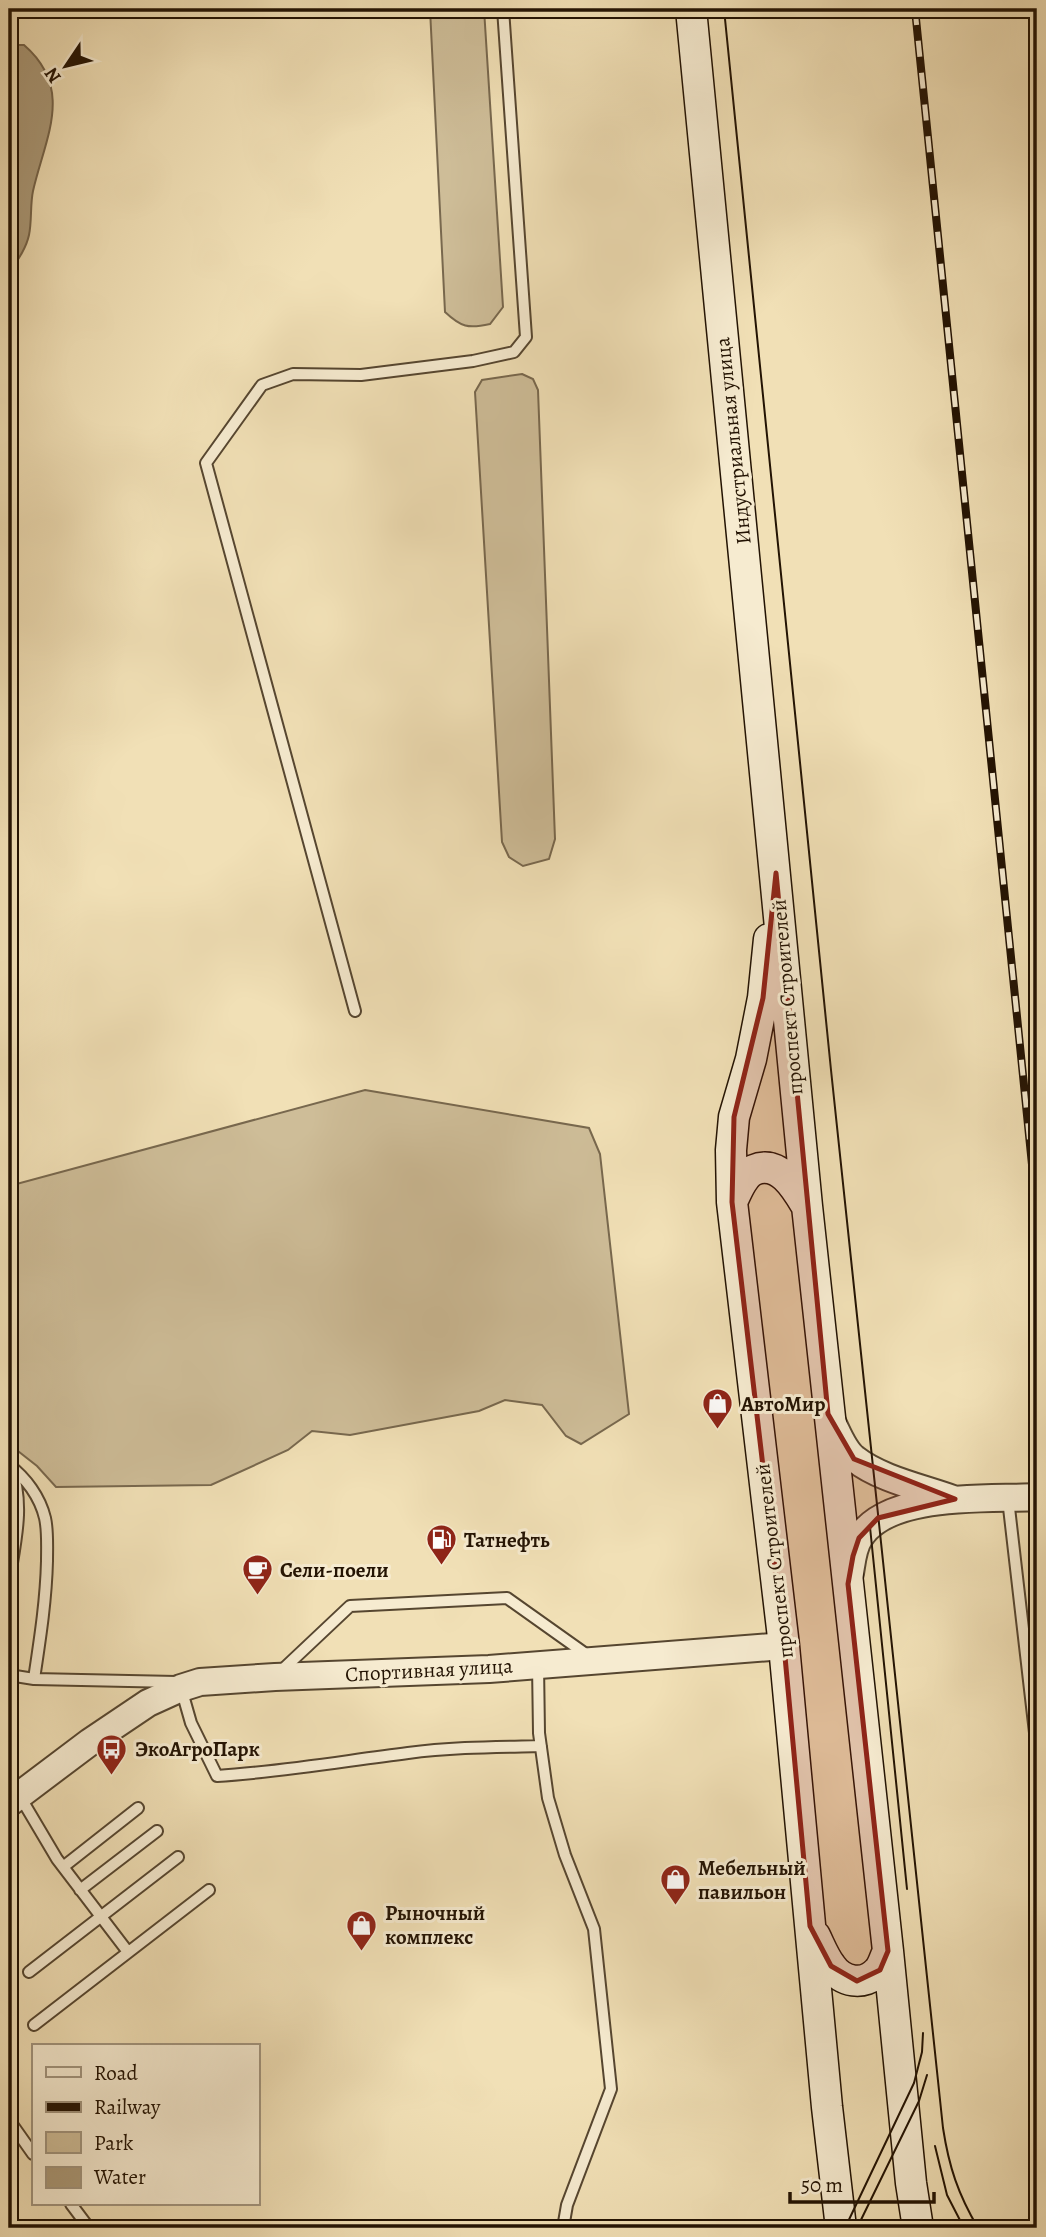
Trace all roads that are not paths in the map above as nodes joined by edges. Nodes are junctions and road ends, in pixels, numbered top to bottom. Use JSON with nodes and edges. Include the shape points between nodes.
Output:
{"nodes":[{"id":1,"x":503,"y":9,"type":"edge"},
{"id":2,"x":691,"y":9,"type":"edge"},
{"id":3,"x":776,"y":873,"type":"junction"},
{"id":4,"x":355,"y":1012,"type":"dead end"},
{"id":5,"x":732,"y":1202,"type":"junction"},
{"id":6,"x":807,"y":1206,"type":"junction"},
{"id":7,"x":828,"y":1414,"type":"junction"},
{"id":8,"x":10,"y":1466,"type":"edge"},
{"id":9,"x":1037,"y":1497,"type":"edge"},
{"id":10,"x":954,"y":1499,"type":"junction"},
{"id":11,"x":1008,"y":1499,"type":"junction"},
{"id":12,"x":13,"y":1523,"type":"edge"},
{"id":13,"x":9,"y":1581,"type":"edge"},
{"id":14,"x":848,"y":1584,"type":"junction"},
{"id":15,"x":784,"y":1646,"type":"junction"},
{"id":16,"x":595,"y":1660,"type":"junction"},
{"id":17,"x":538,"y":1665,"type":"junction"},
{"id":18,"x":9,"y":1675,"type":"edge"},
{"id":19,"x":275,"y":1677,"type":"junction"},
{"id":20,"x":34,"y":1679,"type":"junction"},
{"id":21,"x":190,"y":1685,"type":"junction"},
{"id":22,"x":541,"y":1746,"type":"junction"},
{"id":23,"x":1037,"y":1750,"type":"edge"},
{"id":24,"x":13,"y":1792,"type":"edge"},
{"id":25,"x":138,"y":1808,"type":"dead end"},
{"id":26,"x":157,"y":1831,"type":"dead end"},
{"id":27,"x":178,"y":1857,"type":"dead end"},
{"id":28,"x":63,"y":1867,"type":"junction"},
{"id":29,"x":80,"y":1890,"type":"junction"},
{"id":30,"x":209,"y":1890,"type":"dead end"},
{"id":31,"x":100,"y":1917,"type":"junction"},
{"id":32,"x":810,"y":1926,"type":"junction"},
{"id":33,"x":888,"y":1951,"type":"junction"},
{"id":34,"x":128,"y":1952,"type":"junction"},
{"id":35,"x":29,"y":1972,"type":"dead end"},
{"id":36,"x":34,"y":2025,"type":"dead end"},
{"id":37,"x":9,"y":2120,"type":"edge"},
{"id":38,"x":32,"y":2153,"type":"edge"},
{"id":39,"x":72,"y":2206,"type":"edge"},
{"id":40,"x":838,"y":2226,"type":"edge"},
{"id":41,"x":89,"y":2228,"type":"edge"},
{"id":42,"x":564,"y":2228,"type":"edge"},
{"id":43,"x":918,"y":2228,"type":"edge"}],
"edges":[{"from":1,"to":4,"type":"lane","via":[[526,337],[514,352],[473,361],[360,375],[293,374],[262,385],[206,463]]},
{"from":2,"to":3,"type":"main road","name":"Индустриальная улица"},
{"from":3,"to":5,"type":"main road","name":"проспект Строителей","via":[[763,998],[734,1117]]},
{"from":3,"to":6,"type":"main road","name":"проспект Строителей"},
{"from":5,"to":6,"type":"main road","via":[[743,1180],[754,1170],[766,1168],[792,1181]]},
{"from":5,"to":15,"type":"main road","name":"проспект Строителей"},
{"from":6,"to":7,"type":"main road","name":"проспект Строителей"},
{"from":7,"to":10,"type":"street","via":[[854,1459]]},
{"from":7,"to":14,"type":"main road","name":"проспект Строителей"},
{"from":8,"to":12,"type":"lane","via":[[19,1503]]},
{"from":8,"to":20,"type":"lane","via":[[29,1485],[45,1518],[46,1605]]},
{"from":9,"to":11,"type":"street"},
{"from":10,"to":11,"type":"street"},
{"from":10,"to":14,"type":"street","via":[[878,1518],[859,1538]]},
{"from":11,"to":23,"type":"lane"},
{"from":12,"to":13,"type":"lane"},
{"from":14,"to":33,"type":"main road","name":"проспект Строителей"},
{"from":15,"to":16,"type":"street","name":"Спортивная улица"},
{"from":15,"to":32,"type":"main road","name":"проспект Строителей"},
{"from":16,"to":17,"type":"street","name":"Спортивная улица"},
{"from":16,"to":19,"type":"lane","via":[[507,1598],[350,1606]]},
{"from":17,"to":19,"type":"street","name":"Спортивная улица"},
{"from":17,"to":22,"type":"lane"},
{"from":18,"to":20,"type":"lane"},
{"from":19,"to":21,"type":"street","name":"Спортивная улица"},
{"from":20,"to":21,"type":"lane"},
{"from":21,"to":22,"type":"lane","via":[[191,1723],[217,1776],[408,1753]]},
{"from":21,"to":24,"type":"street","name":"Спортивная улица","via":[[148,1703]]},
{"from":22,"to":42,"type":"lane","via":[[548,1798],[594,1929],[611,2089],[567,2206]]},
{"from":24,"to":28,"type":"lane"},
{"from":25,"to":28,"type":"lane"},
{"from":26,"to":29,"type":"lane"},
{"from":27,"to":31,"type":"lane"},
{"from":28,"to":29,"type":"lane"},
{"from":29,"to":31,"type":"lane"},
{"from":30,"to":34,"type":"lane"},
{"from":31,"to":34,"type":"lane"},
{"from":31,"to":35,"type":"lane"},
{"from":32,"to":33,"type":"main road","via":[[831,1966],[844,1978],[868,1979],[880,1970]]},
{"from":32,"to":40,"type":"main road","name":"проспект Строителей"},
{"from":33,"to":43,"type":"main road","name":"проспект Строителей"},
{"from":34,"to":36,"type":"lane"},
{"from":37,"to":38,"type":"lane"},
{"from":39,"to":41,"type":"lane"}]}
